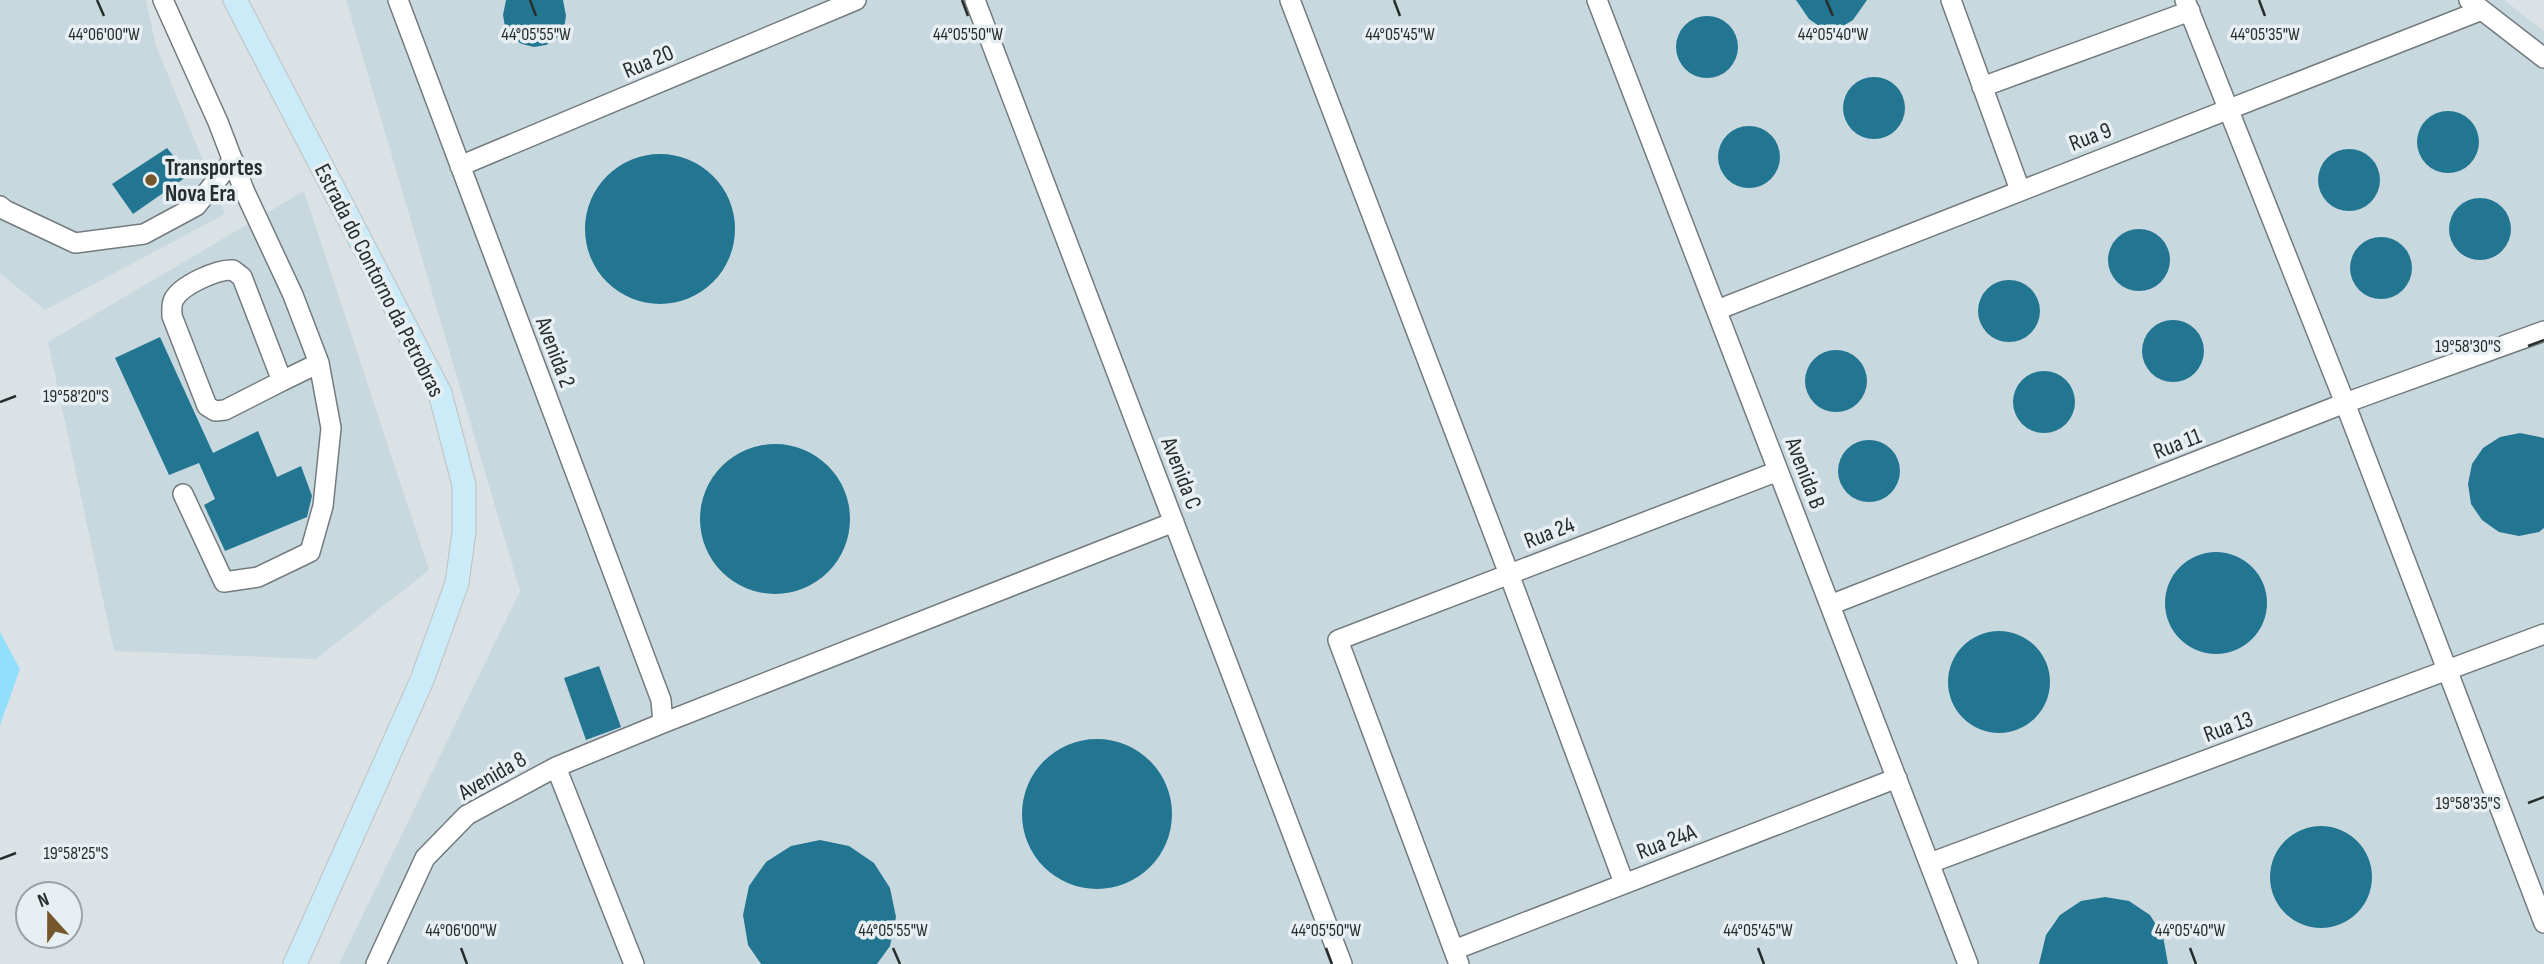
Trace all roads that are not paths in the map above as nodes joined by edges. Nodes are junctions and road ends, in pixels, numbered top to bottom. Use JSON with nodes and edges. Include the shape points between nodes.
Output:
{"nodes":[{"id":1,"x":163,"y":0,"type":"edge"},
{"id":2,"x":235,"y":0,"type":"edge"},
{"id":3,"x":398,"y":0,"type":"edge"},
{"id":4,"x":856,"y":0,"type":"edge"},
{"id":5,"x":975,"y":0,"type":"edge"},
{"id":6,"x":1290,"y":0,"type":"edge"},
{"id":7,"x":1598,"y":0,"type":"edge"},
{"id":8,"x":1951,"y":0,"type":"edge"},
{"id":9,"x":2188,"y":5,"type":"edge"},
{"id":10,"x":2475,"y":5,"type":"edge"},
{"id":11,"x":2544,"y":58,"type":"edge"},
{"id":12,"x":1982,"y":87,"type":"junction"},
{"id":13,"x":2229,"y":109,"type":"junction"},
{"id":14,"x":233,"y":160,"type":"junction"},
{"id":15,"x":460,"y":166,"type":"junction"},
{"id":16,"x":2020,"y":190,"type":"junction"},
{"id":17,"x":0,"y":205,"type":"edge"},
{"id":18,"x":1717,"y":310,"type":"junction"},
{"id":19,"x":2544,"y":331,"type":"edge"},
{"id":20,"x":319,"y":363,"type":"junction"},
{"id":21,"x":282,"y":381,"type":"junction"},
{"id":22,"x":2346,"y":403,"type":"junction"},
{"id":23,"x":1779,"y":471,"type":"junction"},
{"id":24,"x":183,"y":494,"type":"dead end"},
{"id":25,"x":1174,"y":522,"type":"junction"},
{"id":26,"x":1509,"y":574,"type":"junction"},
{"id":27,"x":1830,"y":605,"type":"junction"},
{"id":28,"x":2544,"y":634,"type":"edge"},
{"id":29,"x":2447,"y":671,"type":"junction"},
{"id":30,"x":663,"y":723,"type":"junction"},
{"id":31,"x":556,"y":767,"type":"junction"},
{"id":32,"x":1897,"y":778,"type":"junction"},
{"id":33,"x":1930,"y":863,"type":"junction"},
{"id":34,"x":1624,"y":883,"type":"junction"},
{"id":35,"x":2544,"y":923,"type":"edge"},
{"id":36,"x":1456,"y":957,"type":"edge"},
{"id":37,"x":295,"y":964,"type":"edge"},
{"id":38,"x":376,"y":964,"type":"edge"},
{"id":39,"x":634,"y":964,"type":"edge"},
{"id":40,"x":1342,"y":964,"type":"edge"},
{"id":41,"x":1968,"y":964,"type":"edge"}],
"edges":[{"from":1,"to":14,"type":"lane"},
{"from":2,"to":37,"type":"main road","name":"Estrada do Contorno da Petrobras","via":[[440,393],[464,485],[457,583],[422,680]]},
{"from":3,"to":15,"type":"lane","name":"Avenida 2"},
{"from":4,"to":15,"type":"lane","name":"Rua 20"},
{"from":5,"to":25,"type":"lane","name":"Avenida C"},
{"from":6,"to":26,"type":"lane"},
{"from":7,"to":18,"type":"lane","name":"Avenida B"},
{"from":8,"to":12,"type":"lane"},
{"from":9,"to":12,"type":"lane"},
{"from":9,"to":13,"type":"lane"},
{"from":10,"to":11,"type":"lane"},
{"from":10,"to":13,"type":"lane","name":"Rua 9"},
{"from":12,"to":16,"type":"lane"},
{"from":13,"to":16,"type":"lane","name":"Rua 9"},
{"from":13,"to":22,"type":"lane"},
{"from":14,"to":17,"type":"lane","via":[[195,206],[144,234],[75,243]]},
{"from":14,"to":20,"type":"lane"},
{"from":15,"to":30,"type":"lane","name":"Avenida 2","via":[[661,700]]},
{"from":16,"to":18,"type":"lane","name":"Rua 9"},
{"from":18,"to":23,"type":"lane","name":"Avenida B"},
{"from":19,"to":22,"type":"lane","name":"Rua 11"},
{"from":20,"to":21,"type":"lane"},
{"from":20,"to":24,"type":"lane","via":[[331,429],[323,506],[310,552],[258,577],[224,582]]},
{"from":21,"to":21,"type":"lane","via":[[225,410],[207,406],[172,316],[172,302],[180,291],[221,269],[242,277]]},
{"from":22,"to":27,"type":"lane","name":"Rua 11"},
{"from":22,"to":29,"type":"lane"},
{"from":23,"to":26,"type":"lane","name":"Rua 24"},
{"from":23,"to":27,"type":"lane","name":"Avenida B"},
{"from":25,"to":30,"type":"lane","name":"Avenida 8"},
{"from":25,"to":40,"type":"lane","name":"Avenida C"},
{"from":26,"to":34,"type":"lane"},
{"from":26,"to":36,"type":"lane","name":"Rua 24","via":[[1338,640]]},
{"from":27,"to":32,"type":"lane","name":"Avenida B"},
{"from":28,"to":29,"type":"lane","name":"Rua 13"},
{"from":29,"to":33,"type":"lane","name":"Rua 13"},
{"from":29,"to":35,"type":"lane"},
{"from":30,"to":31,"type":"lane","name":"Avenida 8"},
{"from":31,"to":38,"type":"lane","name":"Avenida 8","via":[[467,815],[425,858]]},
{"from":31,"to":39,"type":"lane"},
{"from":32,"to":33,"type":"lane","name":"Avenida B"},
{"from":32,"to":34,"type":"lane","name":"Rua 24A"},
{"from":33,"to":41,"type":"lane","name":"Avenida B"},
{"from":34,"to":36,"type":"lane","name":"Rua 24A"}]}
